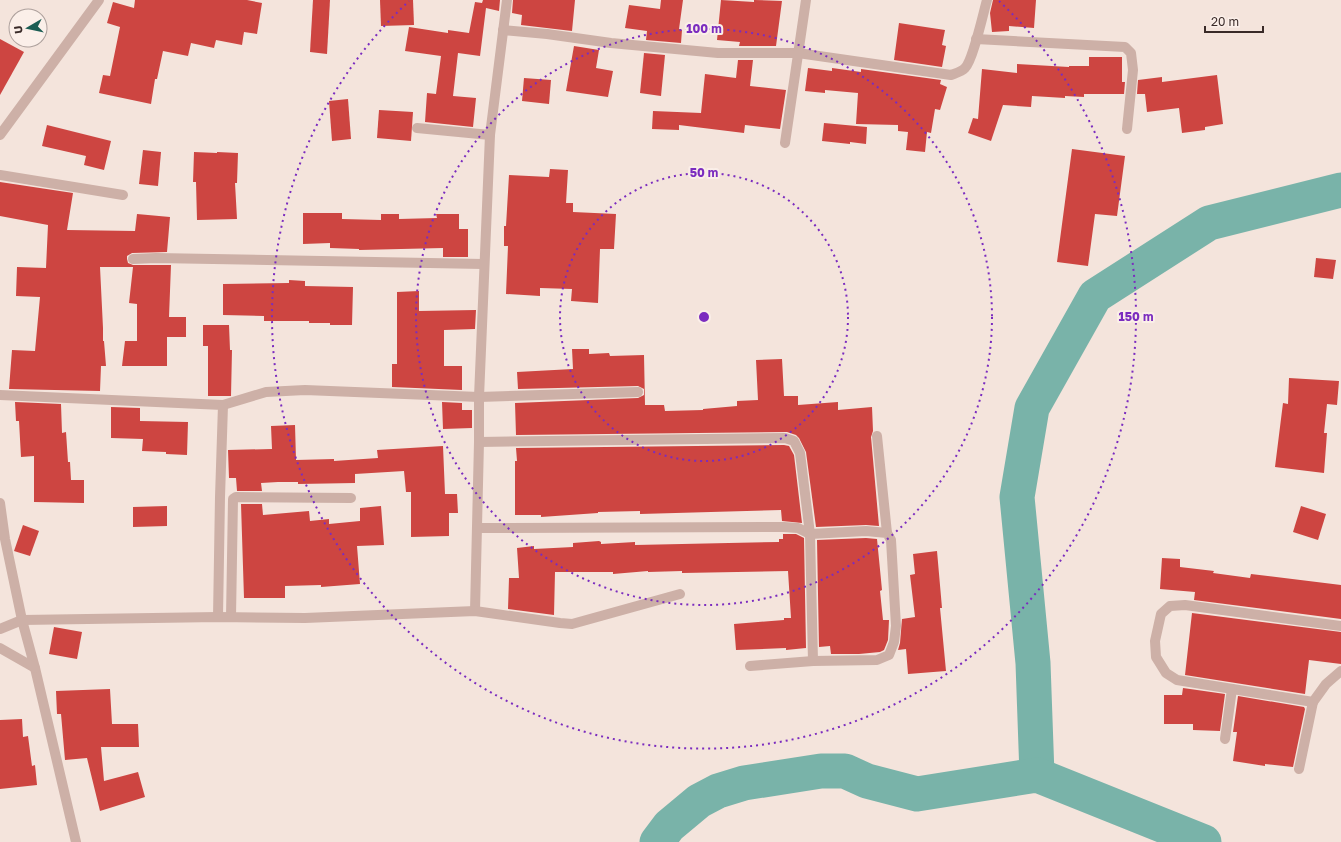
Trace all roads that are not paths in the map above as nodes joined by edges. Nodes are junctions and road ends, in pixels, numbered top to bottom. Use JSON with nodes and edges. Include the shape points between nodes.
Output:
{"nodes":[{"id":1,"x":99,"y":0,"type":"edge"},
{"id":2,"x":507,"y":0,"type":"edge"},
{"id":3,"x":806,"y":0,"type":"edge"},
{"id":4,"x":987,"y":0,"type":"edge"},
{"id":5,"x":503,"y":30,"type":"junction"},
{"id":6,"x":976,"y":39,"type":"junction"},
{"id":7,"x":798,"y":53,"type":"junction"},
{"id":8,"x":417,"y":128,"type":"dead end"},
{"id":9,"x":1127,"y":129,"type":"dead end"},
{"id":10,"x":0,"y":135,"type":"edge"},
{"id":11,"x":490,"y":135,"type":"junction"},
{"id":12,"x":785,"y":143,"type":"dead end"},
{"id":13,"x":0,"y":175,"type":"edge"},
{"id":14,"x":123,"y":195,"type":"dead end"},
{"id":15,"x":133,"y":259,"type":"dead end"},
{"id":16,"x":483,"y":264,"type":"junction"},
{"id":17,"x":638,"y":392,"type":"dead end"},
{"id":18,"x":0,"y":395,"type":"edge"},
{"id":19,"x":478,"y":397,"type":"junction"},
{"id":20,"x":223,"y":406,"type":"junction"},
{"id":21,"x":877,"y":436,"type":"dead end"},
{"id":22,"x":480,"y":442,"type":"junction"},
{"id":23,"x":351,"y":498,"type":"dead end"},
{"id":24,"x":0,"y":503,"type":"edge"},
{"id":25,"x":478,"y":528,"type":"junction"},
{"id":26,"x":887,"y":533,"type":"junction"},
{"id":27,"x":810,"y":534,"type":"junction"},
{"id":28,"x":680,"y":594,"type":"dead end"},
{"id":29,"x":475,"y":611,"type":"junction"},
{"id":30,"x":218,"y":617,"type":"junction"},
{"id":31,"x":231,"y":617,"type":"junction"},
{"id":32,"x":22,"y":620,"type":"junction"},
{"id":33,"x":1341,"y":626,"type":"edge"},
{"id":34,"x":0,"y":629,"type":"edge"},
{"id":35,"x":0,"y":648,"type":"edge"},
{"id":36,"x":813,"y":661,"type":"junction"},
{"id":37,"x":750,"y":666,"type":"dead end"},
{"id":38,"x":35,"y":668,"type":"junction"},
{"id":39,"x":1341,"y":671,"type":"edge"},
{"id":40,"x":1232,"y":689,"type":"junction"},
{"id":41,"x":1312,"y":702,"type":"junction"},
{"id":42,"x":1225,"y":739,"type":"dead end"},
{"id":43,"x":1299,"y":769,"type":"dead end"},
{"id":44,"x":76,"y":842,"type":"edge"}],
"edges":[{"from":1,"to":10,"type":"street"},
{"from":2,"to":5,"type":"street"},
{"from":3,"to":7,"type":"street"},
{"from":4,"to":6,"type":"street"},
{"from":5,"to":7,"type":"street","via":[[718,53]]},
{"from":5,"to":11,"type":"street"},
{"from":6,"to":7,"type":"street","via":[[966,67],[961,72],[951,75]]},
{"from":6,"to":9,"type":"street","via":[[1125,47],[1131,53],[1133,70]]},
{"from":7,"to":12,"type":"street"},
{"from":8,"to":11,"type":"street"},
{"from":11,"to":16,"type":"street"},
{"from":13,"to":14,"type":"street"},
{"from":15,"to":16,"type":"street"},
{"from":16,"to":19,"type":"street"},
{"from":17,"to":19,"type":"street"},
{"from":18,"to":20,"type":"street"},
{"from":19,"to":20,"type":"street","via":[[305,390],[266,392]]},
{"from":19,"to":22,"type":"street"},
{"from":20,"to":30,"type":"street"},
{"from":21,"to":26,"type":"street"},
{"from":22,"to":25,"type":"street"},
{"from":22,"to":27,"type":"street","via":[[785,438],[794,441],[800,453]]},
{"from":23,"to":31,"type":"street","via":[[233,499]]},
{"from":24,"to":32,"type":"street"},
{"from":25,"to":27,"type":"street","via":[[784,527],[798,528]]},
{"from":25,"to":29,"type":"street"},
{"from":26,"to":27,"type":"street","via":[[866,531]]},
{"from":26,"to":36,"type":"street","via":[[891,540],[896,626],[889,655],[877,660]]},
{"from":27,"to":36,"type":"street"},
{"from":28,"to":29,"type":"street","via":[[572,624]]},
{"from":29,"to":31,"type":"street","via":[[305,618]]},
{"from":30,"to":31,"type":"street"},
{"from":30,"to":32,"type":"street"},
{"from":32,"to":34,"type":"street"},
{"from":32,"to":38,"type":"street"},
{"from":33,"to":40,"type":"street","via":[[1185,605],[1170,606],[1161,614],[1155,641],[1156,657],[1166,673],[1177,680]]},
{"from":35,"to":38,"type":"street"},
{"from":36,"to":37,"type":"street"},
{"from":38,"to":44,"type":"street"},
{"from":39,"to":41,"type":"street","via":[[1326,684]]},
{"from":40,"to":41,"type":"street"},
{"from":40,"to":42,"type":"street"},
{"from":41,"to":43,"type":"street"}]}
